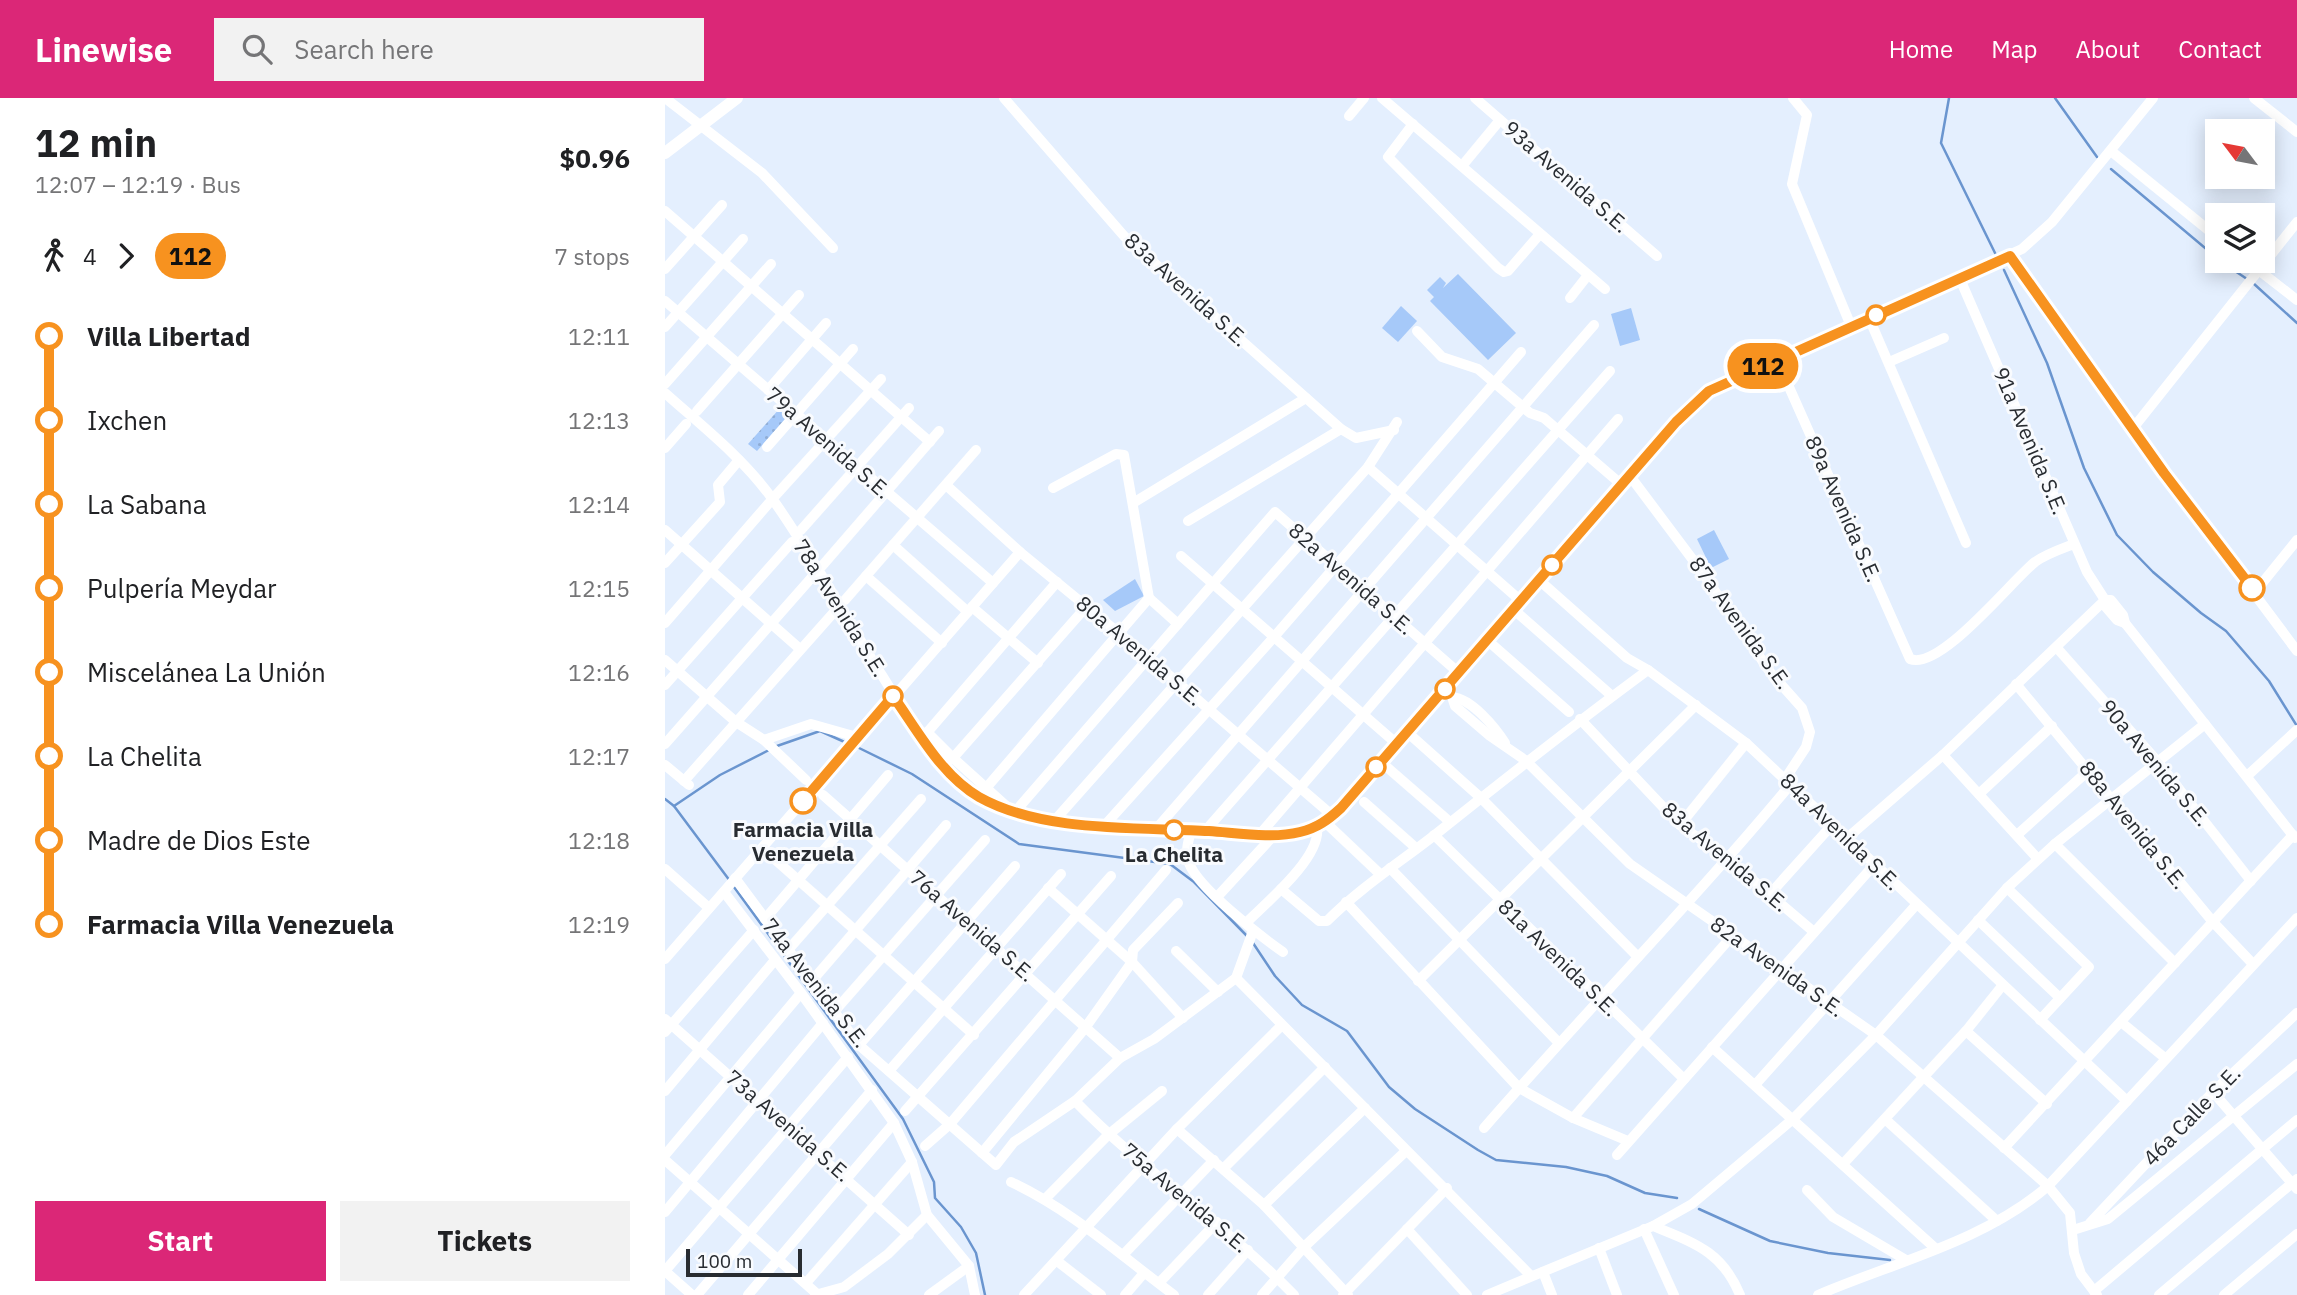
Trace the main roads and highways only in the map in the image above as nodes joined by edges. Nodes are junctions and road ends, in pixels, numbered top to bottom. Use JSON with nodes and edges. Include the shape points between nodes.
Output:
{"nodes":[{"id":1,"x":737,"y":98,"type":"edge"},
{"id":2,"x":665,"y":153,"type":"edge"}],
"edges":[{"from":1,"to":2,"type":"main road"}]}
